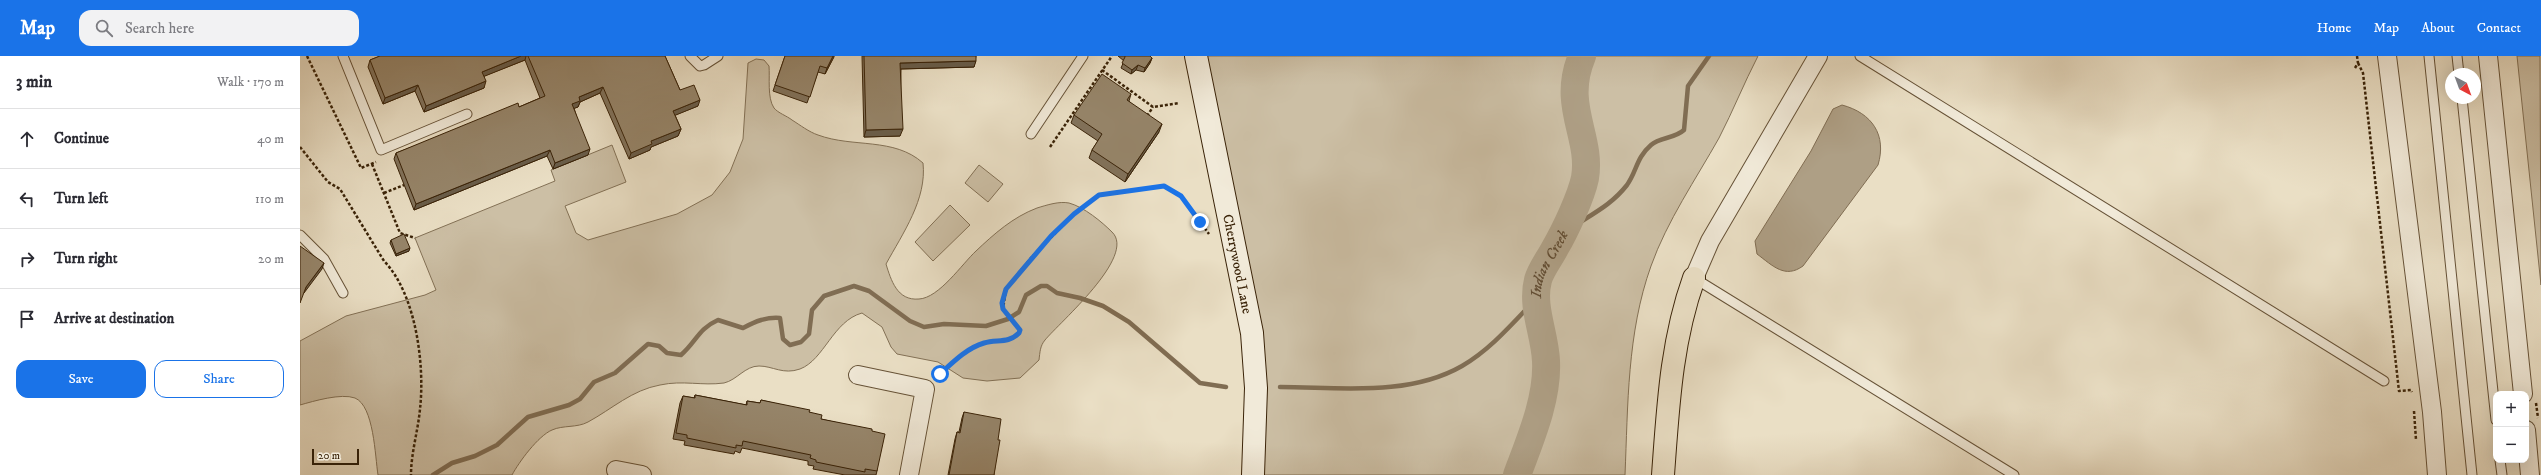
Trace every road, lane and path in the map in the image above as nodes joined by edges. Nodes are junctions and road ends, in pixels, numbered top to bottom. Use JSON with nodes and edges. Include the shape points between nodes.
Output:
{"nodes":[{"id":1,"x":342,"y":56,"type":"edge"},
{"id":2,"x":690,"y":56,"type":"edge"},
{"id":3,"x":718,"y":56,"type":"edge"},
{"id":4,"x":1083,"y":56,"type":"edge"},
{"id":5,"x":1112,"y":56,"type":"edge"},
{"id":6,"x":1196,"y":56,"type":"edge"},
{"id":7,"x":1818,"y":56,"type":"edge"},
{"id":8,"x":1860,"y":56,"type":"edge"},
{"id":9,"x":2357,"y":56,"type":"edge"},
{"id":10,"x":2387,"y":56,"type":"edge"},
{"id":11,"x":2429,"y":56,"type":"edge"},
{"id":12,"x":2457,"y":56,"type":"edge"},
{"id":13,"x":2488,"y":56,"type":"edge"},
{"id":14,"x":2358,"y":63,"type":"junction"},
{"id":15,"x":2356,"y":68,"type":"dead end"},
{"id":16,"x":2458,"y":68,"type":"edge"},
{"id":17,"x":1102,"y":70,"type":"junction"},
{"id":18,"x":1179,"y":103,"type":"dead end"},
{"id":19,"x":2463,"y":104,"type":"edge"},
{"id":20,"x":1153,"y":107,"type":"junction"},
{"id":21,"x":467,"y":114,"type":"dead end"},
{"id":22,"x":1143,"y":121,"type":"edge"},
{"id":23,"x":1031,"y":134,"type":"dead end"},
{"id":24,"x":300,"y":147,"type":"edge"},
{"id":25,"x":1050,"y":147,"type":"dead end"},
{"id":26,"x":372,"y":164,"type":"dead end"},
{"id":27,"x":404,"y":185,"type":"edge"},
{"id":28,"x":384,"y":194,"type":"junction"},
{"id":29,"x":1209,"y":234,"type":"dead end"},
{"id":30,"x":300,"y":235,"type":"edge"},
{"id":31,"x":416,"y":238,"type":"dead end"},
{"id":32,"x":1694,"y":278,"type":"junction"},
{"id":33,"x":343,"y":293,"type":"dead end"},
{"id":34,"x":858,"y":375,"type":"dead end"},
{"id":35,"x":2384,"y":381,"type":"dead end"},
{"id":36,"x":925,"y":389,"type":"junction"},
{"id":37,"x":2523,"y":391,"type":"edge"},
{"id":38,"x":2493,"y":392,"type":"edge"},
{"id":39,"x":2412,"y":396,"type":"dead end"},
{"id":40,"x":2414,"y":407,"type":"dead end"},
{"id":41,"x":2417,"y":447,"type":"dead end"},
{"id":42,"x":2500,"y":463,"type":"edge"},
{"id":43,"x":2529,"y":463,"type":"edge"},
{"id":44,"x":616,"y":470,"type":"dead end"},
{"id":45,"x":411,"y":475,"type":"edge"},
{"id":46,"x":642,"y":475,"type":"edge"},
{"id":47,"x":909,"y":475,"type":"edge"},
{"id":48,"x":1253,"y":475,"type":"edge"},
{"id":49,"x":1663,"y":475,"type":"edge"},
{"id":50,"x":2014,"y":475,"type":"edge"},
{"id":51,"x":2437,"y":475,"type":"edge"},
{"id":52,"x":2472,"y":475,"type":"edge"},
{"id":53,"x":2502,"y":475,"type":"edge"},
{"id":54,"x":2530,"y":475,"type":"edge"}],
"edges":[{"from":1,"to":21,"type":"lane","via":[[381,150]]},
{"from":2,"to":3,"type":"lane","via":[[700,66]]},
{"from":4,"to":23,"type":"lane"},
{"from":5,"to":17,"type":"path"},
{"from":6,"to":48,"type":"street","name":"Cherrywood Lane","via":[[1252,333],[1256,388]]},
{"from":7,"to":32,"type":"street","via":[[1710,241]]},
{"from":8,"to":35,"type":"lane"},
{"from":9,"to":14,"type":"path"},
{"from":10,"to":51,"type":"street","via":[[2432,412]]},
{"from":11,"to":52,"type":"lane"},
{"from":12,"to":16,"type":"lane"},
{"from":13,"to":37,"type":"street"},
{"from":14,"to":15,"type":"path"},
{"from":14,"to":39,"type":"path","via":[[2363,73],[2399,391],[2411,390]]},
{"from":17,"to":20,"type":"path"},
{"from":17,"to":25,"type":"path"},
{"from":18,"to":20,"type":"path"},
{"from":19,"to":38,"type":"lane"},
{"from":20,"to":22,"type":"path"},
{"from":24,"to":45,"type":"path","via":[[328,182],[340,188],[392,270],[405,296],[421,360],[421,406]]},
{"from":26,"to":28,"type":"path"},
{"from":27,"to":28,"type":"path"},
{"from":28,"to":31,"type":"path","via":[[400,233]]},
{"from":29,"to":36,"type":"path","via":[[1190,205],[1169,187],[1152,186],[1099,195],[1051,236],[1006,289],[1002,303],[1019,333],[1009,340],[984,343],[964,354]]},
{"from":30,"to":33,"type":"lane","via":[[324,259]]},
{"from":32,"to":49,"type":"highway","via":[[1676,339]]},
{"from":32,"to":50,"type":"lane"},
{"from":34,"to":36,"type":"street"},
{"from":36,"to":47,"type":"street"},
{"from":40,"to":41,"type":"path"},
{"from":42,"to":53,"type":"lane"},
{"from":43,"to":54,"type":"street"},
{"from":44,"to":46,"type":"street"}]}
